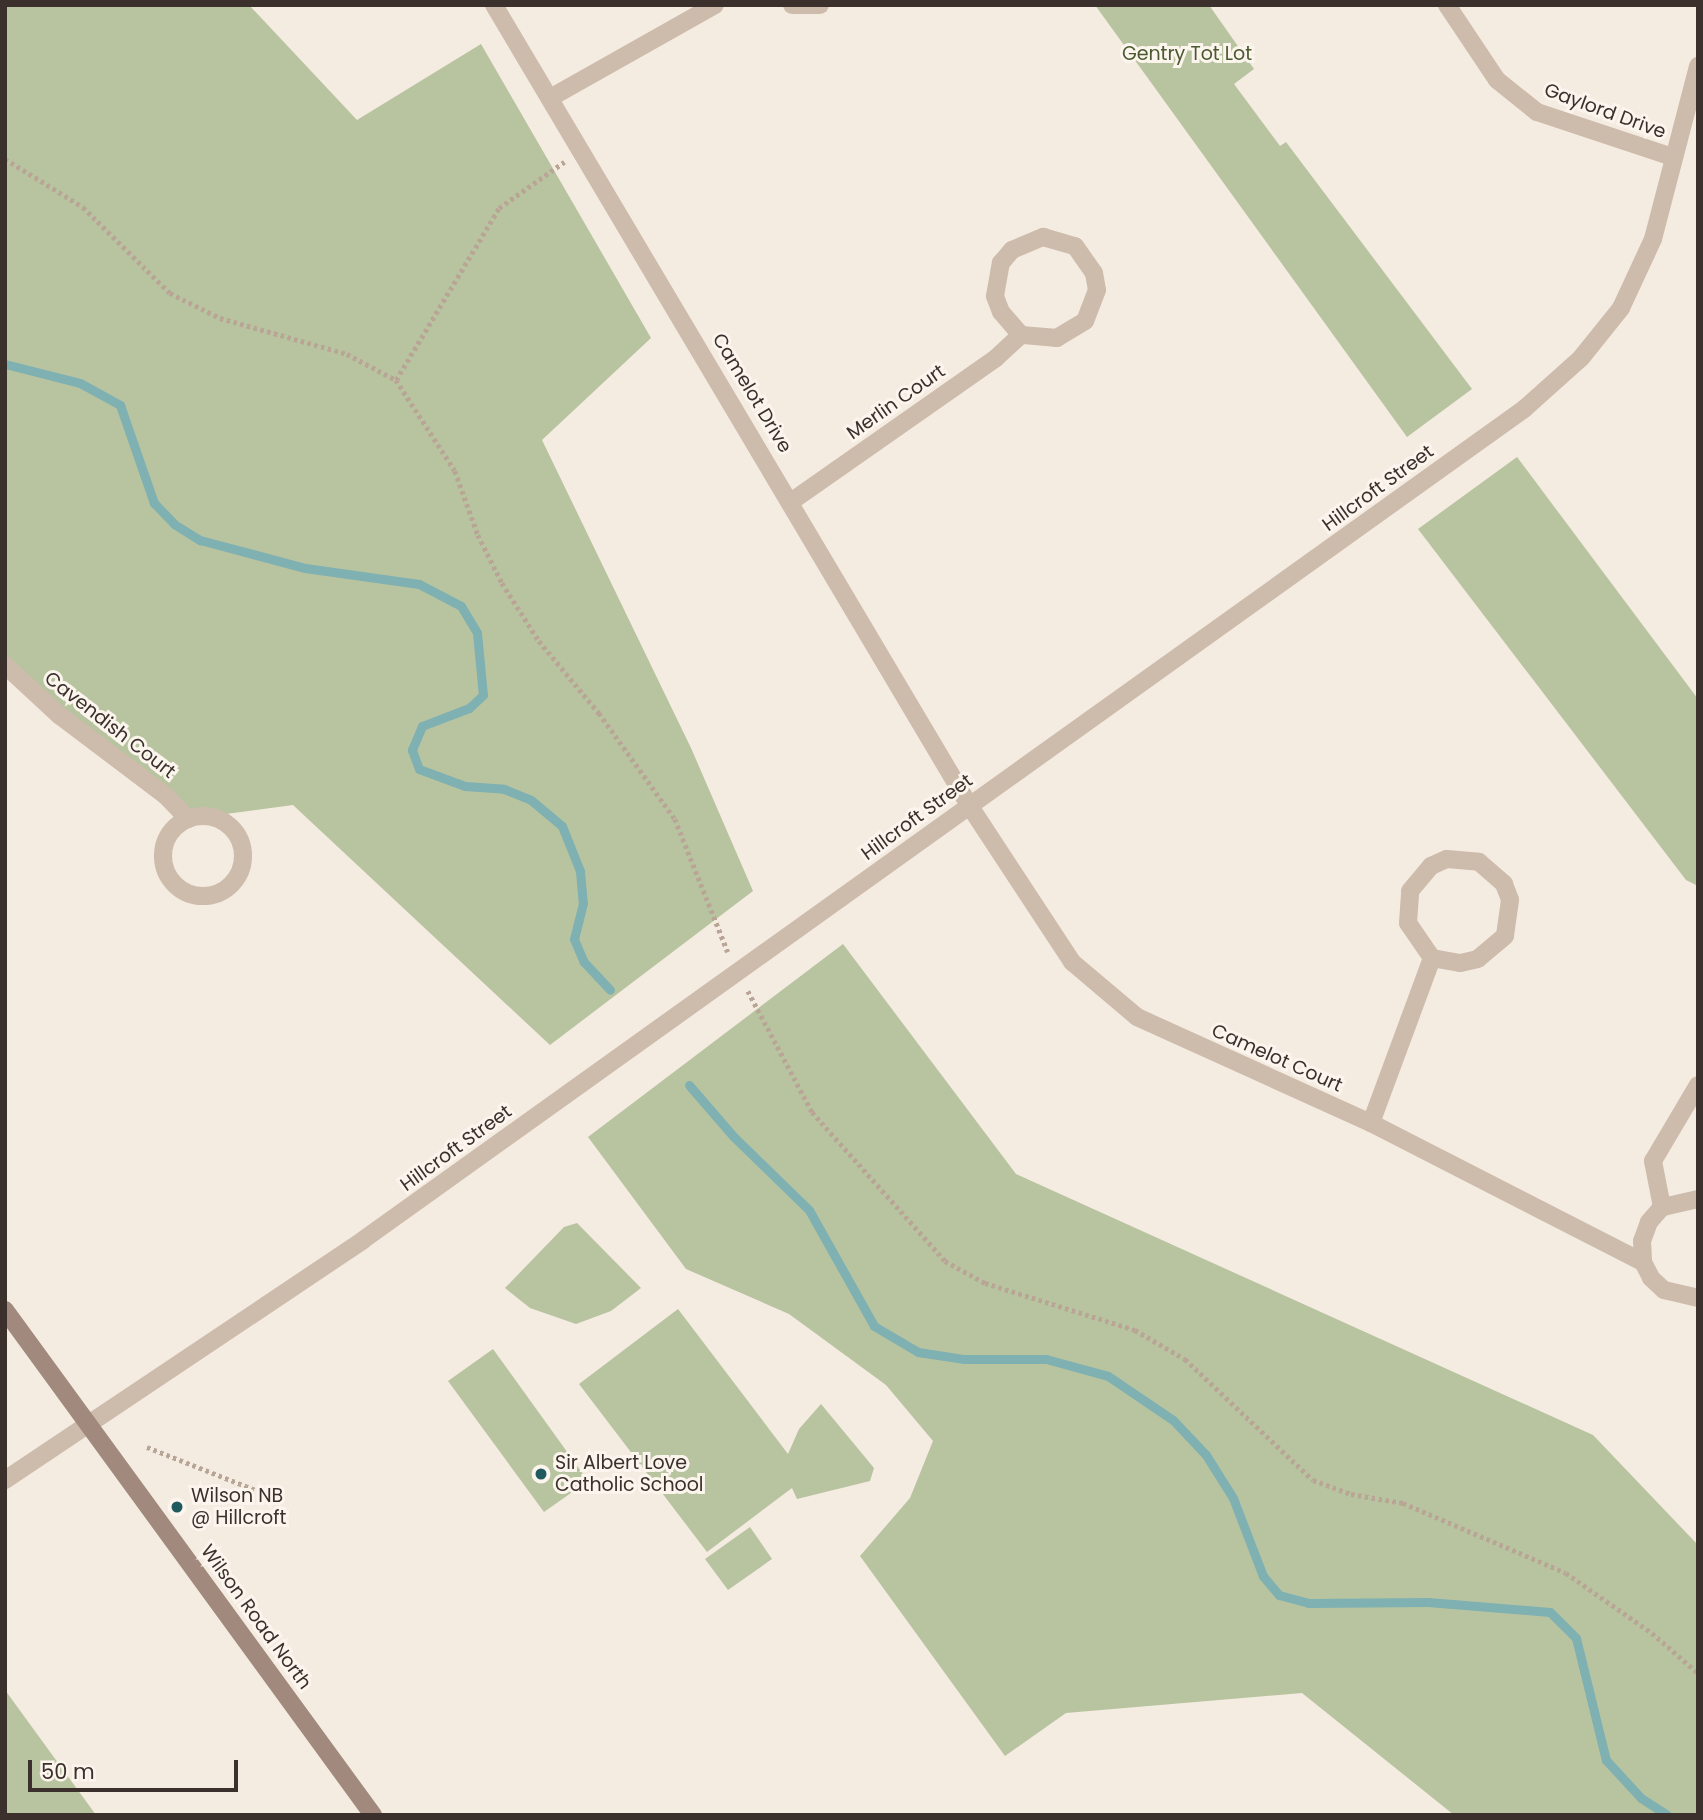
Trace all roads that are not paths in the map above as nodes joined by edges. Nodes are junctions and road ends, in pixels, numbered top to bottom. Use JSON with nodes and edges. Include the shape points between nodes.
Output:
{"nodes":[{"id":1,"x":494,"y":5,"type":"edge"},
{"id":2,"x":715,"y":5,"type":"edge"},
{"id":3,"x":792,"y":5,"type":"edge"},
{"id":4,"x":820,"y":5,"type":"edge"},
{"id":5,"x":1447,"y":5,"type":"edge"},
{"id":6,"x":1698,"y":66,"type":"edge"},
{"id":7,"x":550,"y":98,"type":"junction"},
{"id":8,"x":1672,"y":157,"type":"junction"},
{"id":9,"x":1021,"y":335,"type":"junction"},
{"id":10,"x":792,"y":501,"type":"junction"},
{"id":11,"x":5,"y":665,"type":"edge"},
{"id":12,"x":969,"y":805,"type":"junction"},
{"id":13,"x":188,"y":819,"type":"junction"},
{"id":14,"x":1432,"y":958,"type":"junction"},
{"id":15,"x":1698,"y":1085,"type":"edge"},
{"id":16,"x":1693,"y":1107,"type":"edge"},
{"id":17,"x":1371,"y":1123,"type":"junction"},
{"id":18,"x":1698,"y":1199,"type":"edge"},
{"id":19,"x":1662,"y":1207,"type":"junction"},
{"id":20,"x":1643,"y":1262,"type":"junction"},
{"id":21,"x":1698,"y":1297,"type":"edge"},
{"id":22,"x":5,"y":1310,"type":"edge"},
{"id":23,"x":88,"y":1426,"type":"junction"},
{"id":24,"x":5,"y":1480,"type":"edge"},
{"id":25,"x":373,"y":1815,"type":"edge"}],
"edges":[{"from":1,"to":7,"type":"street","name":"Camelot Drive"},
{"from":2,"to":7,"type":"street"},
{"from":3,"to":4,"type":"street"},
{"from":5,"to":8,"type":"street","name":"Gaylord Drive","via":[[1497,80],[1537,112]]},
{"from":6,"to":8,"type":"street","name":"Hillcroft Street"},
{"from":7,"to":10,"type":"street","name":"Camelot Drive"},
{"from":8,"to":12,"type":"street","name":"Hillcroft Street","via":[[1653,239],[1621,308],[1581,358],[1524,409]]},
{"from":9,"to":9,"type":"street","via":[[1000,312],[995,296],[1001,263],[1026,241],[1043,237],[1075,246],[1094,273],[1095,298],[1085,321],[1057,338]]},
{"from":9,"to":10,"type":"street","name":"Merlin Court","via":[[996,358]]},
{"from":10,"to":12,"type":"street","name":"Camelot Drive"},
{"from":11,"to":13,"type":"street","name":"Cavendish Court"},
{"from":12,"to":17,"type":"street","name":"Camelot Court","via":[[1072,962],[1137,1017]]},
{"from":12,"to":23,"type":"street","name":"Hillcroft Street","via":[[363,1240]]},
{"from":13,"to":13,"type":"street","via":[[165,843],[165,870],[172,883],[193,895],[220,893],[232,885],[243,864],[237,834],[214,817]]},
{"from":14,"to":14,"type":"street","via":[[1408,923],[1410,891],[1419,877],[1439,863],[1463,858],[1479,862],[1504,884],[1510,900],[1505,936],[1478,959],[1460,963]]},
{"from":14,"to":17,"type":"street"},
{"from":15,"to":16,"type":"street"},
{"from":16,"to":19,"type":"street","via":[[1653,1161]]},
{"from":17,"to":20,"type":"street","name":"Camelot Court"},
{"from":18,"to":19,"type":"street"},
{"from":19,"to":20,"type":"street","via":[[1649,1222],[1642,1241]]},
{"from":20,"to":21,"type":"street","via":[[1664,1290]]},
{"from":22,"to":23,"type":"main road","name":"Wilson Road North"},
{"from":23,"to":24,"type":"street","name":"Hillcroft Street"},
{"from":23,"to":25,"type":"main road","name":"Wilson Road North"}]}
